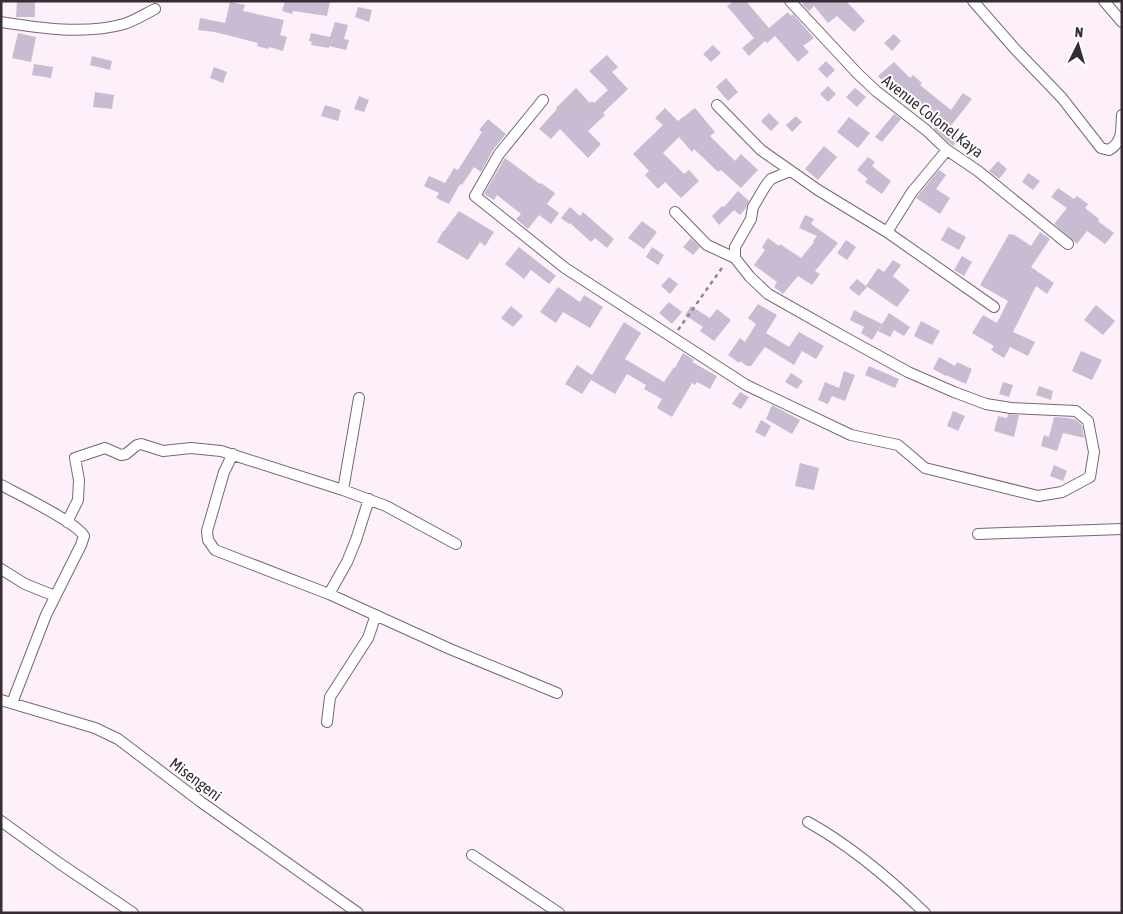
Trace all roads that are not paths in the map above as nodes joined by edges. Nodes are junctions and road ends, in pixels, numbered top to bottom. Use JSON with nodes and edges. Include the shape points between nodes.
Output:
{"nodes":[{"id":1,"x":790,"y":1,"type":"edge"},
{"id":2,"x":973,"y":1,"type":"edge"},
{"id":3,"x":1104,"y":1,"type":"edge"},
{"id":4,"x":155,"y":9,"type":"dead end"},
{"id":5,"x":1,"y":22,"type":"edge"},
{"id":6,"x":1122,"y":22,"type":"edge"},
{"id":7,"x":544,"y":100,"type":"dead end"},
{"id":8,"x":717,"y":105,"type":"dead end"},
{"id":9,"x":1122,"y":115,"type":"edge"},
{"id":10,"x":947,"y":150,"type":"junction"},
{"id":11,"x":790,"y":171,"type":"junction"},
{"id":12,"x":675,"y":212,"type":"dead end"},
{"id":13,"x":887,"y":232,"type":"junction"},
{"id":14,"x":1068,"y":244,"type":"dead end"},
{"id":15,"x":735,"y":258,"type":"junction"},
{"id":16,"x":994,"y":307,"type":"dead end"},
{"id":17,"x":359,"y":398,"type":"dead end"},
{"id":18,"x":233,"y":454,"type":"junction"},
{"id":19,"x":1,"y":485,"type":"edge"},
{"id":20,"x":343,"y":490,"type":"junction"},
{"id":21,"x":369,"y":499,"type":"junction"},
{"id":22,"x":67,"y":522,"type":"junction"},
{"id":23,"x":1122,"y":529,"type":"edge"},
{"id":24,"x":978,"y":534,"type":"dead end"},
{"id":25,"x":456,"y":544,"type":"dead end"},
{"id":26,"x":1,"y":569,"type":"edge"},
{"id":27,"x":329,"y":594,"type":"junction"},
{"id":28,"x":54,"y":596,"type":"junction"},
{"id":29,"x":376,"y":615,"type":"junction"},
{"id":30,"x":557,"y":693,"type":"dead end"},
{"id":31,"x":1,"y":700,"type":"edge"},
{"id":32,"x":12,"y":704,"type":"junction"},
{"id":33,"x":326,"y":722,"type":"dead end"},
{"id":34,"x":1,"y":821,"type":"edge"},
{"id":35,"x":808,"y":822,"type":"dead end"},
{"id":36,"x":472,"y":855,"type":"dead end"},
{"id":37,"x":133,"y":913,"type":"edge"},
{"id":38,"x":358,"y":913,"type":"edge"},
{"id":39,"x":559,"y":913,"type":"edge"},
{"id":40,"x":925,"y":913,"type":"edge"}],
"edges":[{"from":1,"to":10,"type":"street","name":"Avenue Colonel Kaya","via":[[856,73]]},
{"from":2,"to":9,"type":"street","via":[[1062,98],[1101,148],[1109,150],[1119,142]]},
{"from":3,"to":6,"type":"street"},
{"from":4,"to":5,"type":"street","via":[[125,24],[79,30]]},
{"from":7,"to":15,"type":"street","via":[[499,154],[475,196],[565,268],[746,384],[851,435],[898,445],[925,468],[1038,496],[1062,492],[1090,477],[1094,452],[1088,421],[1076,411],[986,404],[908,372],[768,294]]},
{"from":8,"to":11,"type":"street","via":[[761,150]]},
{"from":10,"to":13,"type":"street","via":[[912,192]]},
{"from":10,"to":14,"type":"street","name":"Avenue Colonel Kaya"},
{"from":11,"to":13,"type":"street"},
{"from":11,"to":15,"type":"street","via":[[770,179],[758,197],[751,219],[735,247]]},
{"from":12,"to":15,"type":"street","via":[[707,245]]},
{"from":13,"to":16,"type":"street"},
{"from":17,"to":20,"type":"street"},
{"from":18,"to":20,"type":"street"},
{"from":18,"to":22,"type":"street","via":[[206,448],[163,451],[141,444],[121,455],[105,448],[78,456],[75,460],[78,500]]},
{"from":18,"to":27,"type":"street","via":[[210,516],[206,531],[208,540],[215,550]]},
{"from":19,"to":22,"type":"street"},
{"from":20,"to":21,"type":"street"},
{"from":21,"to":25,"type":"street"},
{"from":21,"to":27,"type":"street","via":[[347,562]]},
{"from":22,"to":28,"type":"street","via":[[84,536]]},
{"from":23,"to":24,"type":"street"},
{"from":26,"to":28,"type":"street"},
{"from":27,"to":29,"type":"street"},
{"from":28,"to":32,"type":"street"},
{"from":29,"to":30,"type":"street"},
{"from":29,"to":33,"type":"street","via":[[368,638],[330,697]]},
{"from":31,"to":32,"type":"street","name":"Misengeni"},
{"from":32,"to":38,"type":"street","name":"Misengeni","via":[[95,728],[118,739]]},
{"from":34,"to":37,"type":"street"},
{"from":35,"to":40,"type":"street","via":[[849,848]]},
{"from":36,"to":39,"type":"street"}]}
